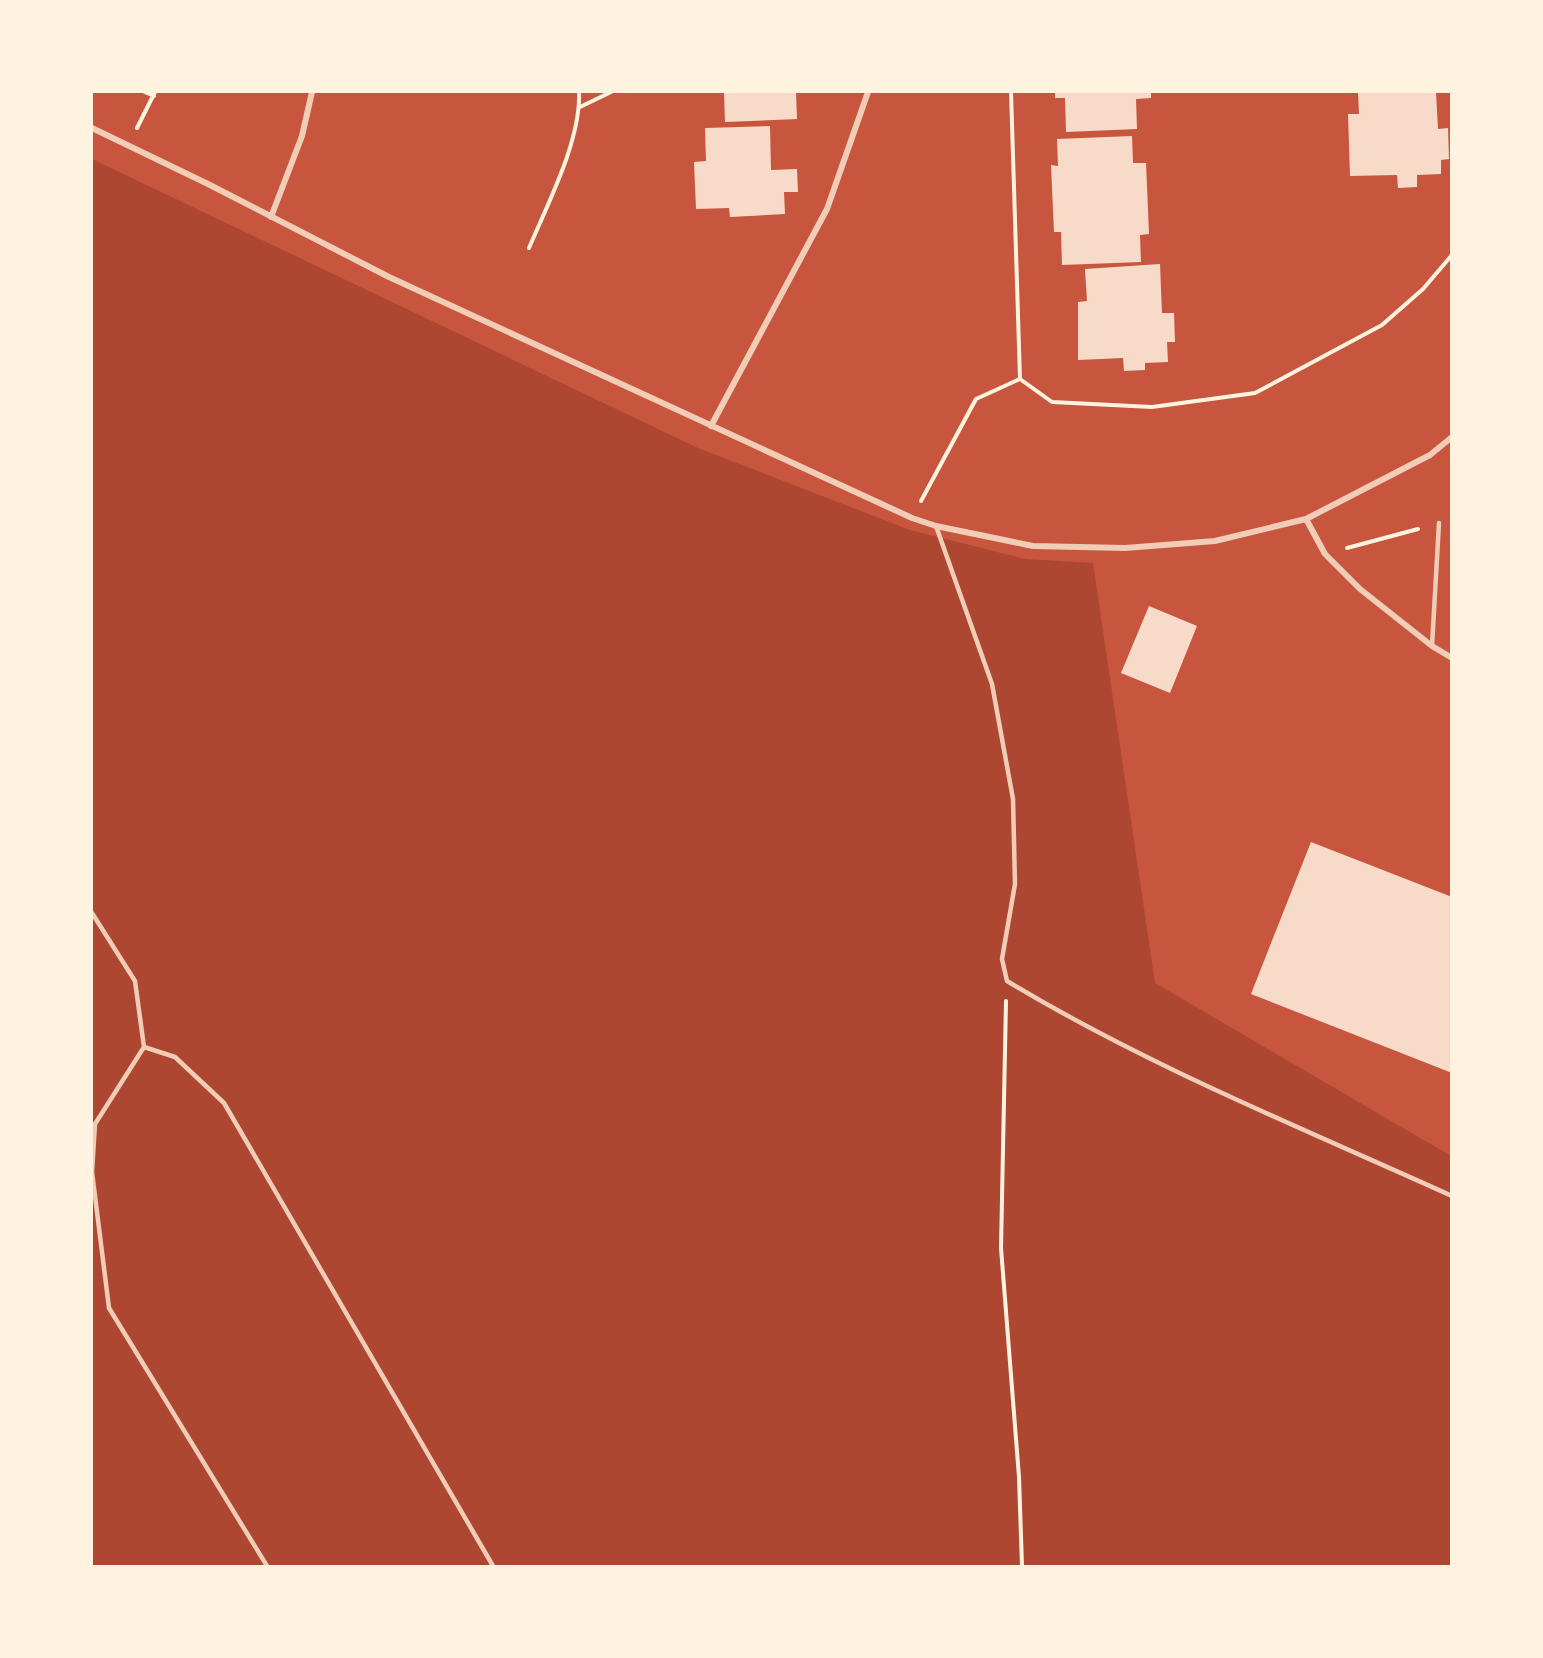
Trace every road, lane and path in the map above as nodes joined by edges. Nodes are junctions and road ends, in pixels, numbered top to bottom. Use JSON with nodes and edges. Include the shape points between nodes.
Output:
{"nodes":[{"id":1,"x":145,"y":92,"type":"edge"},
{"id":2,"x":312,"y":92,"type":"edge"},
{"id":3,"x":579,"y":92,"type":"edge"},
{"id":4,"x":611,"y":92,"type":"edge"},
{"id":5,"x":868,"y":92,"type":"edge"},
{"id":6,"x":1011,"y":92,"type":"edge"},
{"id":7,"x":154,"y":94,"type":"edge"},
{"id":8,"x":580,"y":107,"type":"junction"},
{"id":9,"x":92,"y":128,"type":"edge"},
{"id":10,"x":128,"y":145,"type":"junction"},
{"id":11,"x":271,"y":217,"type":"junction"},
{"id":12,"x":529,"y":248,"type":"dead end"},
{"id":13,"x":1452,"y":255,"type":"edge"},
{"id":14,"x":1020,"y":379,"type":"junction"},
{"id":15,"x":711,"y":426,"type":"junction"},
{"id":16,"x":1452,"y":437,"type":"edge"},
{"id":17,"x":912,"y":518,"type":"junction"},
{"id":18,"x":1306,"y":519,"type":"junction"},
{"id":19,"x":1440,"y":524,"type":"joint"},
{"id":20,"x":936,"y":526,"type":"junction"},
{"id":21,"x":1324,"y":554,"type":"junction"},
{"id":22,"x":1432,"y":646,"type":"junction"},
{"id":23,"x":1452,"y":658,"type":"edge"},
{"id":24,"x":92,"y":913,"type":"edge"},
{"id":25,"x":1007,"y":981,"type":"junction"},
{"id":26,"x":144,"y":1047,"type":"junction"},
{"id":27,"x":1452,"y":1196,"type":"edge"},
{"id":28,"x":267,"y":1566,"type":"edge"},
{"id":29,"x":493,"y":1566,"type":"edge"},
{"id":30,"x":1022,"y":1566,"type":"edge"}],
"edges":[{"from":1,"to":7,"type":"path"},
{"from":2,"to":11,"type":"street","via":[[302,136]]},
{"from":3,"to":8,"type":"path"},
{"from":4,"to":8,"type":"path"},
{"from":5,"to":15,"type":"street","via":[[827,209]]},
{"from":6,"to":14,"type":"path"},
{"from":7,"to":10,"type":"path"},
{"from":8,"to":12,"type":"path","via":[[563,168]]},
{"from":9,"to":10,"type":"street"},
{"from":10,"to":11,"type":"street"},
{"from":11,"to":15,"type":"street","via":[[389,277]]},
{"from":13,"to":14,"type":"path","via":[[1424,289],[1382,325],[1255,393],[1152,407],[1052,402]]},
{"from":14,"to":17,"type":"path","via":[[976,399]]},
{"from":15,"to":17,"type":"street"},
{"from":16,"to":18,"type":"street","via":[[1430,455]]},
{"from":17,"to":20,"type":"street"},
{"from":18,"to":20,"type":"street","via":[[1215,542],[1125,548],[1033,546]]},
{"from":18,"to":21,"type":"street"},
{"from":19,"to":21,"type":"path"},
{"from":19,"to":22,"type":"lane"},
{"from":20,"to":25,"type":"lane","via":[[992,684],[1013,799],[1015,884],[1002,959]]},
{"from":21,"to":22,"type":"street","via":[[1360,589]]},
{"from":22,"to":23,"type":"street"},
{"from":24,"to":26,"type":"lane","via":[[135,981]]},
{"from":25,"to":27,"type":"lane","via":[[1165,1066]]},
{"from":25,"to":30,"type":"path","via":[[1001,1248]]},
{"from":26,"to":28,"type":"lane","via":[[95,1124],[92,1172],[109,1308]]},
{"from":26,"to":29,"type":"lane","via":[[175,1057],[224,1103]]}]}
